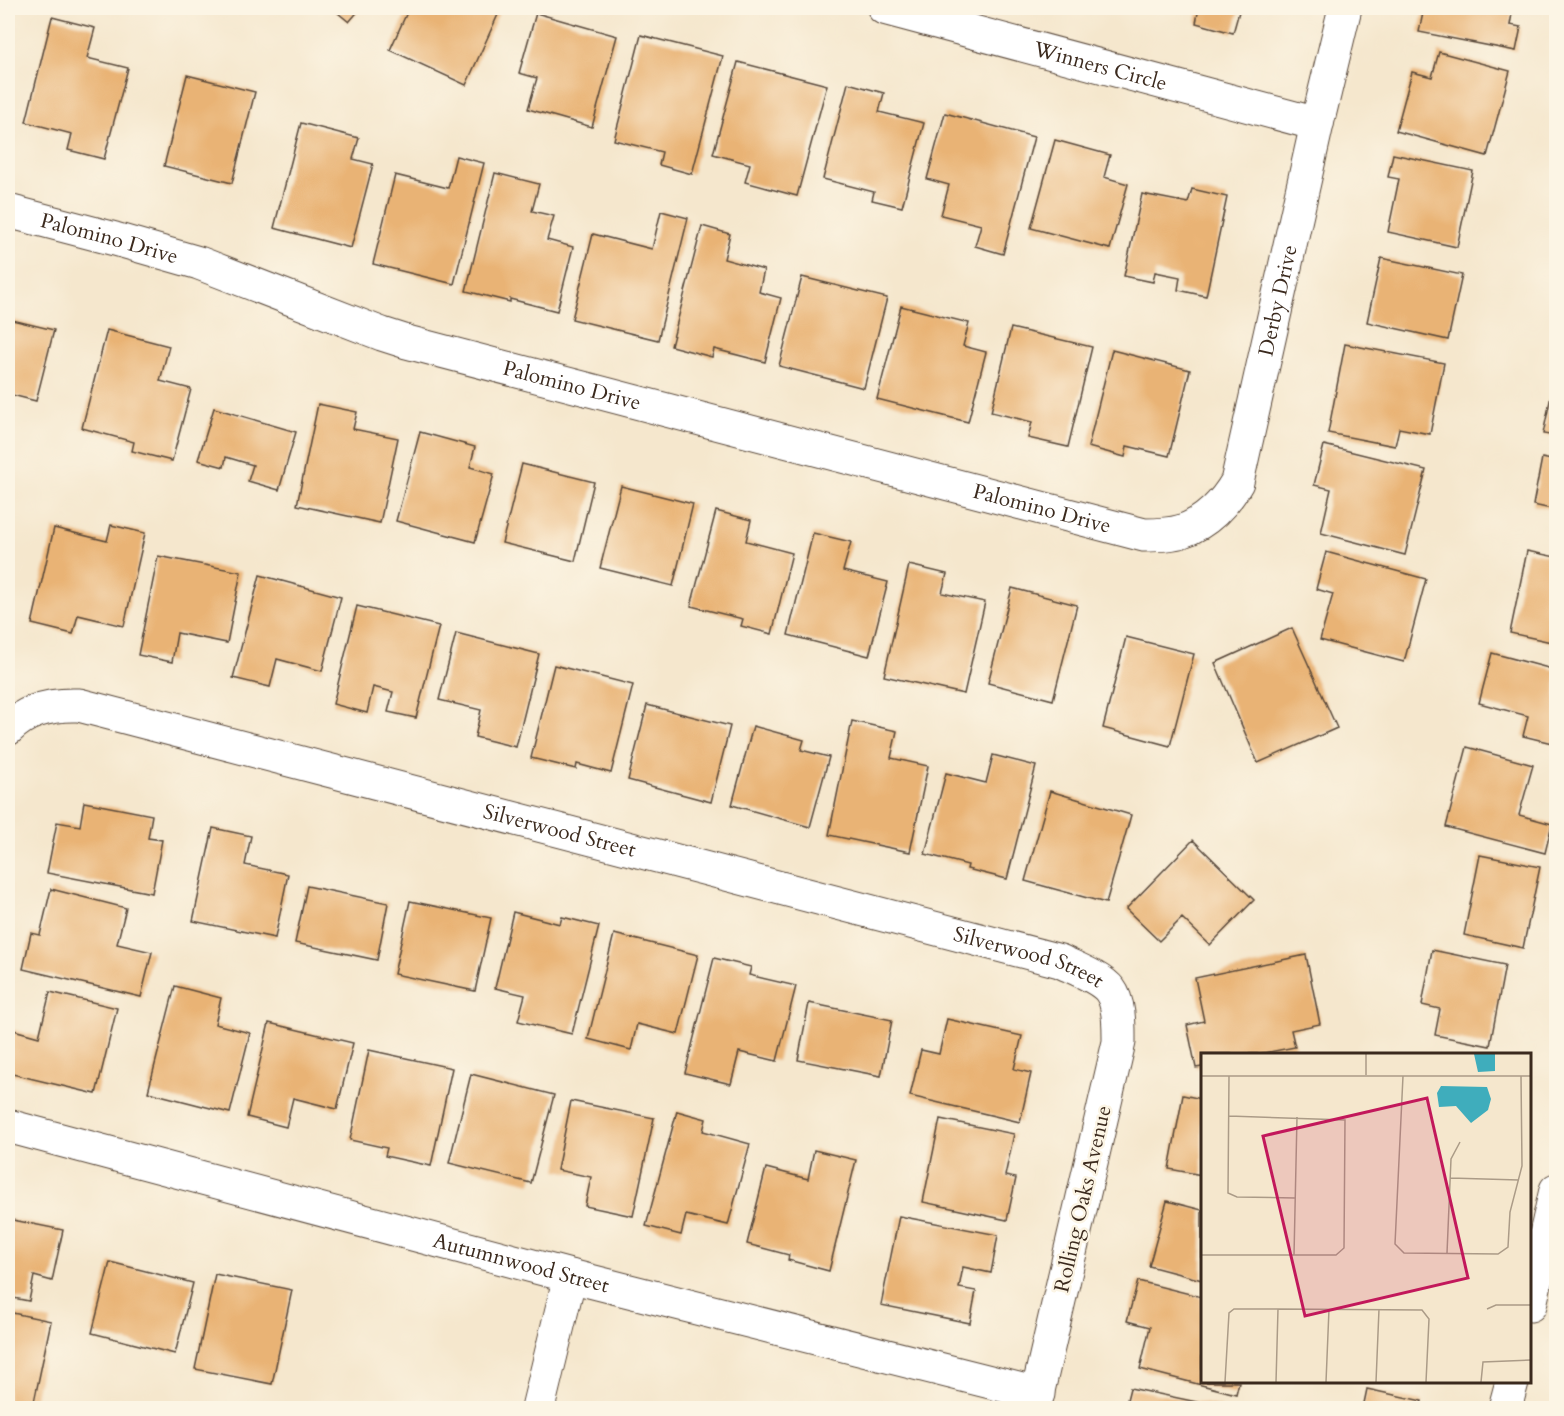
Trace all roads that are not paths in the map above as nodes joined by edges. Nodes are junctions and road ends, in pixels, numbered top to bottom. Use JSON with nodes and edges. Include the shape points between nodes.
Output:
{"nodes":[{"id":1,"x":884,"y":8,"type":"edge"},
{"id":2,"x":1345,"y":8,"type":"edge"},
{"id":3,"x":1317,"y":124,"type":"junction"},
{"id":4,"x":8,"y":211,"type":"edge"},
{"id":5,"x":1144,"y":535,"type":"joint"},
{"id":6,"x":8,"y":729,"type":"edge"},
{"id":7,"x":1110,"y":990,"type":"joint"},
{"id":8,"x":8,"y":1126,"type":"edge"},
{"id":9,"x":1555,"y":1202,"type":"edge"},
{"id":10,"x":570,"y":1276,"type":"junction"},
{"id":11,"x":1531,"y":1301,"type":"edge"},
{"id":12,"x":1512,"y":1383,"type":"edge"},
{"id":13,"x":1036,"y":1401,"type":"edge"},
{"id":14,"x":538,"y":1408,"type":"edge"},
{"id":15,"x":1505,"y":1408,"type":"edge"}],
"edges":[{"from":1,"to":3,"type":"street","name":"Winners Circle"},
{"from":2,"to":3,"type":"street","name":"Derby Drive"},
{"from":3,"to":5,"type":"street","name":"Derby Drive","via":[[1237,482],[1222,504],[1198,523],[1182,531]]},
{"from":4,"to":5,"type":"street","name":"Palomino Drive","via":[[199,263],[407,342]]},
{"from":6,"to":7,"type":"street","name":"Silverwood Street","via":[[40,708],[79,705],[1060,961],[1094,977]]},
{"from":7,"to":13,"type":"street","name":"Rolling Oaks Avenue","via":[[1117,1007],[1119,1042]]},
{"from":8,"to":10,"type":"street","name":"Autumnwood Street"},
{"from":9,"to":11,"type":"street"},
{"from":10,"to":13,"type":"street","name":"Autumnwood Street"},
{"from":10,"to":14,"type":"street"},
{"from":12,"to":15,"type":"street"}]}
